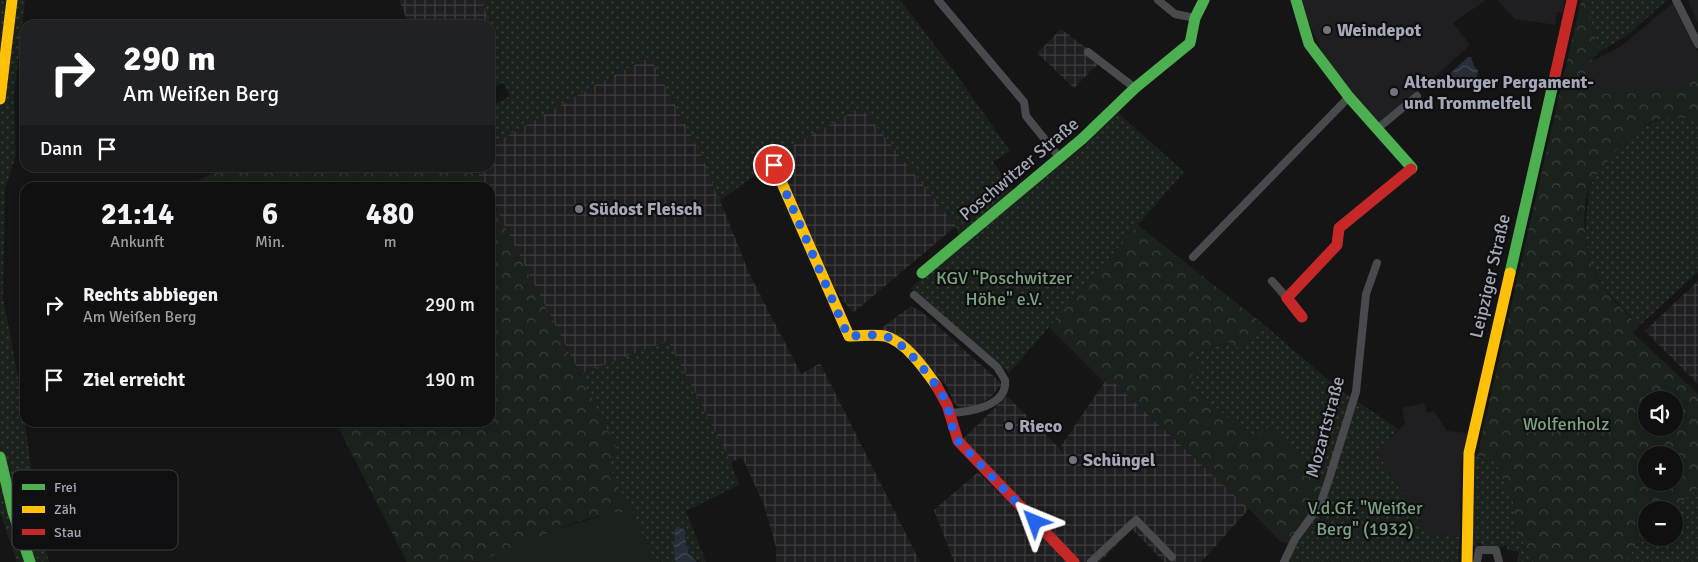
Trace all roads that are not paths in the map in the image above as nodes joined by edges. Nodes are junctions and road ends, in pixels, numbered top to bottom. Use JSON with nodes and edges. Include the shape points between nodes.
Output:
{"nodes":[{"id":1,"x":12,"y":0,"type":"edge"},
{"id":2,"x":938,"y":0,"type":"edge"},
{"id":3,"x":1158,"y":0,"type":"edge"},
{"id":4,"x":1204,"y":0,"type":"edge"},
{"id":5,"x":1296,"y":0,"type":"edge"},
{"id":6,"x":1572,"y":0,"type":"edge"},
{"id":7,"x":1676,"y":0,"type":"edge"},
{"id":8,"x":1195,"y":18,"type":"junction"},
{"id":9,"x":1698,"y":44,"type":"edge"},
{"id":10,"x":1088,"y":52,"type":"dead end"},
{"id":11,"x":1135,"y":88,"type":"junction"},
{"id":12,"x":1417,"y":96,"type":"dead end"},
{"id":13,"x":1349,"y":97,"type":"junction"},
{"id":14,"x":0,"y":99,"type":"edge"},
{"id":15,"x":1377,"y":129,"type":"junction"},
{"id":16,"x":1060,"y":158,"type":"junction"},
{"id":17,"x":774,"y":165,"type":"dead end"},
{"id":18,"x":1193,"y":257,"type":"dead end"},
{"id":19,"x":1377,"y":262,"type":"dead end"},
{"id":20,"x":922,"y":273,"type":"dead end"},
{"id":21,"x":1272,"y":281,"type":"dead end"},
{"id":22,"x":914,"y":295,"type":"dead end"},
{"id":23,"x":1287,"y":298,"type":"junction"},
{"id":24,"x":1302,"y":318,"type":"dead end"},
{"id":25,"x":949,"y":413,"type":"junction"},
{"id":26,"x":0,"y":457,"type":"edge"},
{"id":27,"x":12,"y":508,"type":"edge"},
{"id":28,"x":26,"y":550,"type":"edge"},
{"id":29,"x":1172,"y":557,"type":"dead end"},
{"id":30,"x":30,"y":562,"type":"edge"},
{"id":31,"x":1074,"y":562,"type":"edge"},
{"id":32,"x":1091,"y":562,"type":"edge"},
{"id":33,"x":1284,"y":562,"type":"edge"},
{"id":34,"x":1467,"y":562,"type":"edge"},
{"id":35,"x":1477,"y":562,"type":"edge"},
{"id":36,"x":1499,"y":562,"type":"edge"}],
"edges":[{"from":1,"to":14,"type":"main road"},
{"from":2,"to":16,"type":"street","via":[[1024,102],[1026,116]]},
{"from":3,"to":8,"type":"street","via":[[1175,14]]},
{"from":4,"to":8,"type":"main road","name":"Poschwitzer Straße"},
{"from":5,"to":13,"type":"main road","via":[[1309,44]]},
{"from":6,"to":34,"type":"main road","name":"Leipziger Straße","via":[[1469,452]]},
{"from":7,"to":9,"type":"street"},
{"from":8,"to":11,"type":"main road","name":"Poschwitzer Straße","via":[[1190,43]]},
{"from":10,"to":11,"type":"street"},
{"from":11,"to":16,"type":"main road","name":"Poschwitzer Straße"},
{"from":12,"to":15,"type":"street"},
{"from":13,"to":15,"type":"main road"},
{"from":13,"to":18,"type":"street"},
{"from":15,"to":23,"type":"main road","via":[[1412,168],[1339,228],[1336,245]]},
{"from":16,"to":20,"type":"main road","name":"Poschwitzer Straße"},
{"from":17,"to":25,"type":"main road","via":[[848,336],[879,336],[894,340],[940,389]]},
{"from":19,"to":33,"type":"street","name":"Mozartstraße","via":[[1366,294],[1356,392],[1320,505]]},
{"from":21,"to":23,"type":"street"},
{"from":22,"to":25,"type":"street","via":[[997,367],[1005,380],[1002,391],[985,408]]},
{"from":23,"to":24,"type":"main road"},
{"from":25,"to":31,"type":"main road","via":[[958,441]]},
{"from":26,"to":27,"type":"main road"},
{"from":28,"to":30,"type":"main road"},
{"from":29,"to":32,"type":"street","via":[[1136,520]]},
{"from":35,"to":36,"type":"street","via":[[1479,550],[1496,550]]}]}
